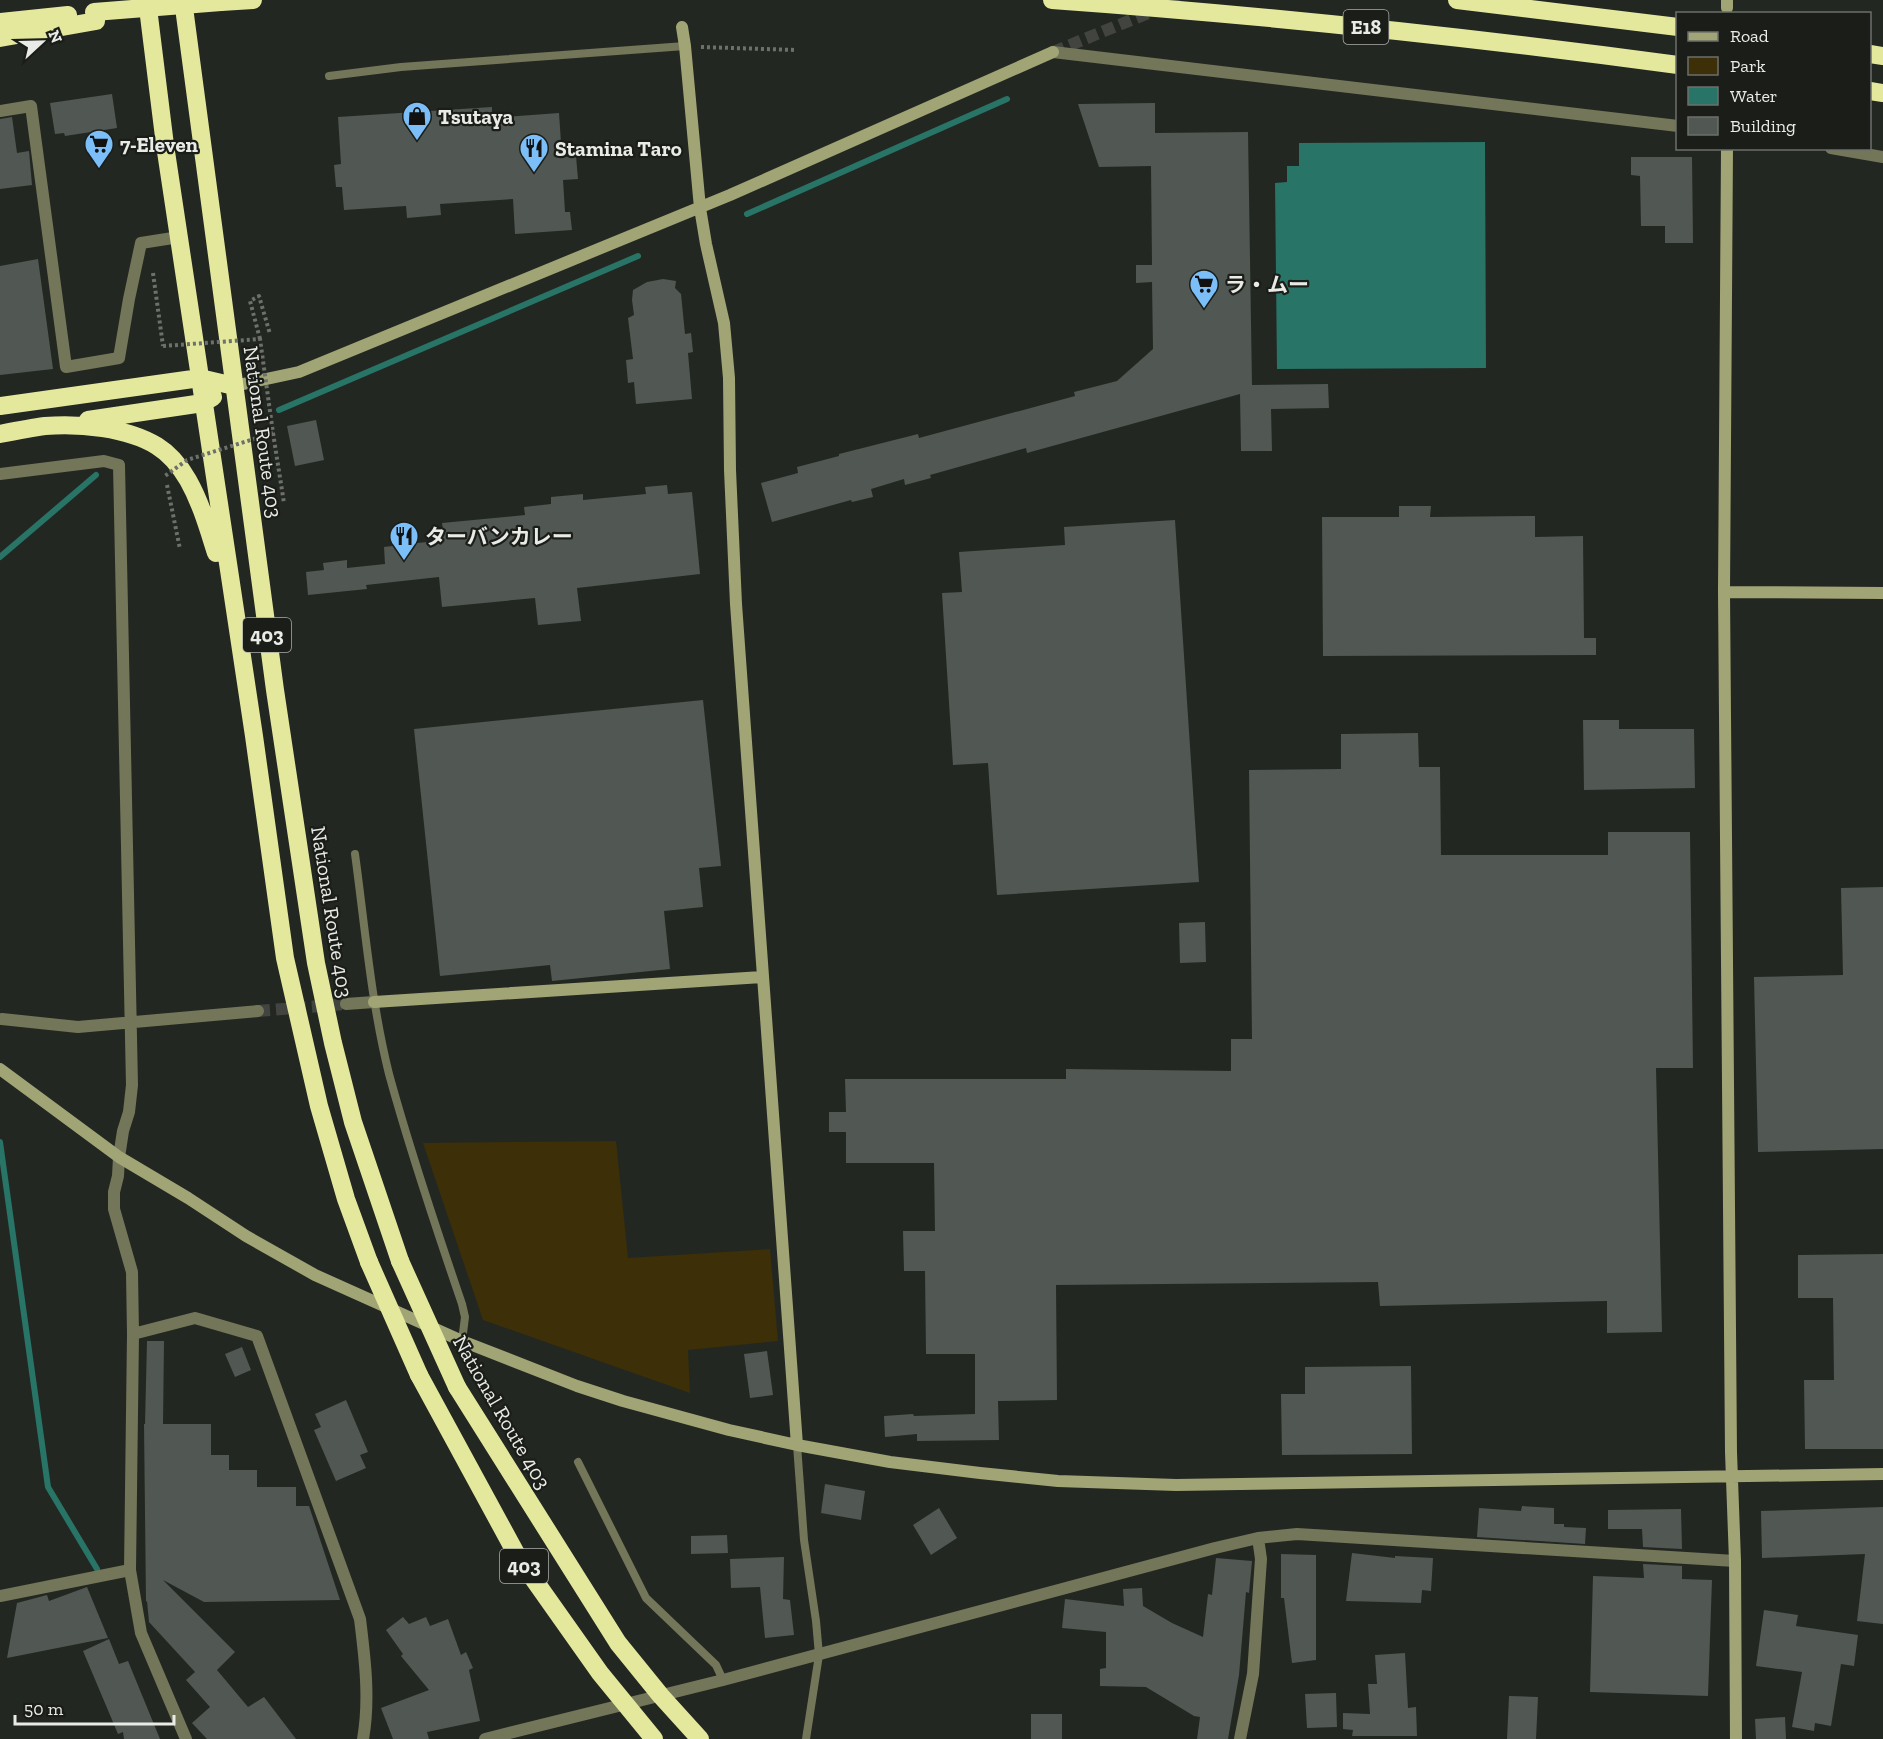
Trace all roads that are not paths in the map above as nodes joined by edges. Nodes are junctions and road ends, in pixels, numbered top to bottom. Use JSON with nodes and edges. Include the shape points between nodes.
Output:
{"nodes":[{"id":1,"x":147,"y":0,"type":"edge"},
{"id":2,"x":183,"y":0,"type":"edge"},
{"id":3,"x":253,"y":0,"type":"edge"},
{"id":4,"x":1053,"y":0,"type":"edge"},
{"id":5,"x":1457,"y":0,"type":"edge"},
{"id":6,"x":95,"y":17,"type":"junction"},
{"id":7,"x":0,"y":22,"type":"edge"},
{"id":8,"x":682,"y":27,"type":"dead end"},
{"id":9,"x":1676,"y":27,"type":"edge"},
{"id":10,"x":0,"y":38,"type":"edge"},
{"id":11,"x":686,"y":46,"type":"junction"},
{"id":12,"x":1676,"y":65,"type":"edge"},
{"id":13,"x":329,"y":76,"type":"dead end"},
{"id":14,"x":0,"y":111,"type":"edge"},
{"id":15,"x":1676,"y":126,"type":"edge"},
{"id":16,"x":1727,"y":150,"type":"edge"},
{"id":17,"x":1844,"y":150,"type":"edge"},
{"id":18,"x":1883,"y":156,"type":"edge"},
{"id":19,"x":700,"y":208,"type":"junction"},
{"id":20,"x":178,"y":237,"type":"junction"},
{"id":21,"x":200,"y":378,"type":"junction"},
{"id":22,"x":234,"y":386,"type":"junction"},
{"id":23,"x":203,"y":403,"type":"junction"},
{"id":24,"x":0,"y":405,"type":"edge"},
{"id":25,"x":47,"y":426,"type":"junction"},
{"id":26,"x":0,"y":434,"type":"edge"},
{"id":27,"x":0,"y":474,"type":"edge"},
{"id":28,"x":1724,"y":592,"type":"junction"},
{"id":29,"x":1883,"y":593,"type":"edge"},
{"id":30,"x":233,"y":606,"type":"junction"},
{"id":31,"x":355,"y":854,"type":"dead end"},
{"id":32,"x":762,"y":977,"type":"junction"},
{"id":33,"x":374,"y":1002,"type":"junction"},
{"id":34,"x":346,"y":1004,"type":"tunnel mouth"},
{"id":35,"x":258,"y":1011,"type":"tunnel mouth"},
{"id":36,"x":2,"y":1019,"type":"dead end"},
{"id":37,"x":130,"y":1023,"type":"junction"},
{"id":38,"x":0,"y":1069,"type":"edge"},
{"id":39,"x":119,"y":1156,"type":"junction"},
{"id":40,"x":133,"y":1334,"type":"junction"},
{"id":41,"x":462,"y":1341,"type":"junction"},
{"id":42,"x":797,"y":1445,"type":"junction"},
{"id":43,"x":578,"y":1462,"type":"dead end"},
{"id":44,"x":1883,"y":1474,"type":"edge"},
{"id":45,"x":1732,"y":1475,"type":"junction"},
{"id":46,"x":1258,"y":1538,"type":"junction"},
{"id":47,"x":1734,"y":1561,"type":"junction"},
{"id":48,"x":130,"y":1570,"type":"junction"},
{"id":49,"x":0,"y":1596,"type":"edge"},
{"id":50,"x":819,"y":1655,"type":"junction"},
{"id":51,"x":723,"y":1680,"type":"junction"},
{"id":52,"x":661,"y":1696,"type":"junction"},
{"id":53,"x":625,"y":1705,"type":"junction"},
{"id":54,"x":520,"y":1735,"type":"edge"},
{"id":55,"x":186,"y":1739,"type":"edge"},
{"id":56,"x":363,"y":1739,"type":"edge"},
{"id":57,"x":485,"y":1739,"type":"edge"},
{"id":58,"x":654,"y":1739,"type":"edge"},
{"id":59,"x":700,"y":1739,"type":"edge"},
{"id":60,"x":806,"y":1739,"type":"edge"},
{"id":61,"x":1240,"y":1739,"type":"edge"},
{"id":62,"x":1736,"y":1739,"type":"edge"}],
"edges":[{"from":1,"to":20,"type":"highway","number":"403"},
{"from":2,"to":22,"type":"highway","name":"National Route 403","number":"403"},
{"from":3,"to":6,"type":"highway","bridge":true},
{"from":4,"to":12,"type":"highway","number":"E18","via":[[1350,26]]},
{"from":5,"to":9,"type":"highway"},
{"from":6,"to":7,"type":"highway"},
{"from":6,"to":10,"type":"highway"},
{"from":8,"to":11,"type":"street"},
{"from":11,"to":13,"type":"lane"},
{"from":11,"to":19,"type":"street"},
{"from":14,"to":20,"type":"street","via":[[31,106],[66,367],[119,358],[141,243]]},
{"from":15,"to":19,"type":"street","via":[[1053,52]]},
{"from":16,"to":28,"type":"street"},
{"from":17,"to":18,"type":"street"},
{"from":19,"to":22,"type":"street","via":[[299,372]]},
{"from":19,"to":32,"type":"street","via":[[724,323],[729,378],[736,604]]},
{"from":20,"to":21,"type":"highway","number":"403"},
{"from":21,"to":22,"type":"highway"},
{"from":21,"to":23,"type":"highway","number":"403"},
{"from":21,"to":24,"type":"highway"},
{"from":22,"to":23,"type":"highway"},
{"from":22,"to":52,"type":"highway","name":"National Route 403","number":"403","bridge":true,"via":[[316,963],[353,1122],[400,1261],[457,1387],[618,1643]]},
{"from":23,"to":25,"type":"highway"},
{"from":23,"to":30,"type":"highway","number":"403"},
{"from":25,"to":26,"type":"highway"},
{"from":25,"to":30,"type":"highway","via":[[114,430],[158,446],[174,461],[197,497]]},
{"from":27,"to":37,"type":"street","via":[[104,461],[119,465]]},
{"from":28,"to":29,"type":"street"},
{"from":28,"to":45,"type":"street"},
{"from":30,"to":53,"type":"highway","number":"403","bridge":true,"via":[[285,958],[319,1107],[346,1199],[419,1375],[518,1557]]},
{"from":31,"to":33,"type":"lane"},
{"from":32,"to":33,"type":"street"},
{"from":32,"to":42,"type":"street"},
{"from":33,"to":34,"type":"street"},
{"from":33,"to":41,"type":"lane","via":[[389,1074],[462,1304]]},
{"from":35,"to":37,"type":"street"},
{"from":36,"to":37,"type":"street","via":[[78,1027]]},
{"from":37,"to":39,"type":"street","via":[[132,1085]]},
{"from":38,"to":39,"type":"street"},
{"from":39,"to":40,"type":"street","via":[[114,1209],[132,1272]]},
{"from":39,"to":41,"type":"street","via":[[315,1275]]},
{"from":40,"to":48,"type":"street"},
{"from":40,"to":56,"type":"street","via":[[195,1318],[257,1336],[360,1619],[367,1718]]},
{"from":41,"to":42,"type":"street","via":[[623,1401]]},
{"from":42,"to":45,"type":"street","via":[[980,1473],[1176,1485]]},
{"from":42,"to":50,"type":"lane"},
{"from":43,"to":51,"type":"lane","via":[[646,1598],[716,1665]]},
{"from":44,"to":45,"type":"street"},
{"from":45,"to":47,"type":"street"},
{"from":46,"to":47,"type":"street","via":[[1297,1534]]},
{"from":46,"to":50,"type":"street"},
{"from":46,"to":61,"type":"street","via":[[1261,1559],[1253,1674]]},
{"from":47,"to":62,"type":"street"},
{"from":48,"to":49,"type":"street"},
{"from":48,"to":55,"type":"street","via":[[141,1633]]},
{"from":50,"to":51,"type":"street"},
{"from":50,"to":60,"type":"lane"},
{"from":51,"to":52,"type":"street"},
{"from":52,"to":53,"type":"street"},
{"from":52,"to":59,"type":"highway","name":"National Route 403","number":"403"},
{"from":53,"to":54,"type":"street"},
{"from":53,"to":58,"type":"highway","number":"403"},
{"from":54,"to":57,"type":"street"}]}
